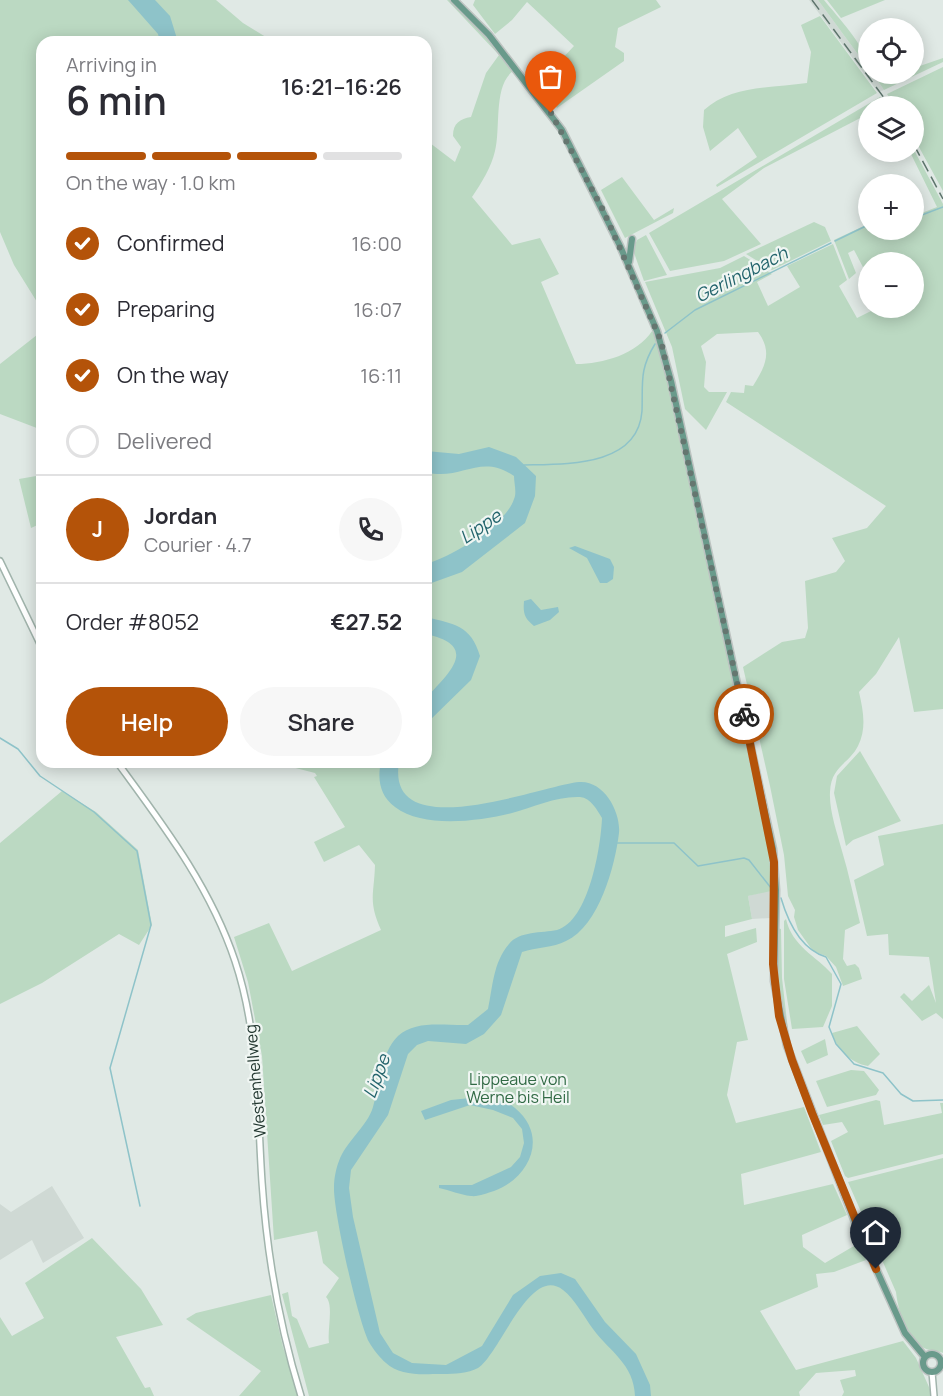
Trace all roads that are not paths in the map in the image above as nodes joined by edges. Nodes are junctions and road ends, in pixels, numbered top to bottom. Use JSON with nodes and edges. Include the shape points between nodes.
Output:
{"nodes":[{"id":1,"x":454,"y":0,"type":"edge"},
{"id":2,"x":632,"y":239,"type":"dead end"},
{"id":3,"x":629,"y":266,"type":"junction"},
{"id":4,"x":0,"y":561,"type":"edge"},
{"id":5,"x":6,"y":576,"type":"junction"},
{"id":6,"x":0,"y":581,"type":"edge"},
{"id":7,"x":36,"y":636,"type":"edge"},
{"id":8,"x":121,"y":768,"type":"edge"},
{"id":9,"x":926,"y":1357,"type":"junction"},
{"id":10,"x":942,"y":1359,"type":"edge"},
{"id":11,"x":932,"y":1372,"type":"junction"},
{"id":12,"x":301,"y":1396,"type":"edge"},
{"id":13,"x":934,"y":1396,"type":"edge"}],
"edges":[{"from":1,"to":3,"type":"main road","via":[[489,35],[556,121]]},
{"from":2,"to":3,"type":"main road"},
{"from":3,"to":9,"type":"main road","via":[[666,359],[766,815],[776,882],[774,981],[783,1033],[860,1232],[905,1333]]},
{"from":4,"to":5,"type":"main road"},
{"from":5,"to":6,"type":"main road"},
{"from":5,"to":7,"type":"main road"},
{"from":8,"to":12,"type":"main road","name":"Westenhellweg","via":[[197,877],[227,939],[240,978],[257,1073],[270,1271],[286,1349]]},
{"from":9,"to":10,"type":"main road","via":[[933,1353]]},
{"from":9,"to":11,"type":"main road","via":[[924,1366]]},
{"from":10,"to":11,"type":"main road","via":[[939,1369]]},
{"from":11,"to":13,"type":"main road"}]}
